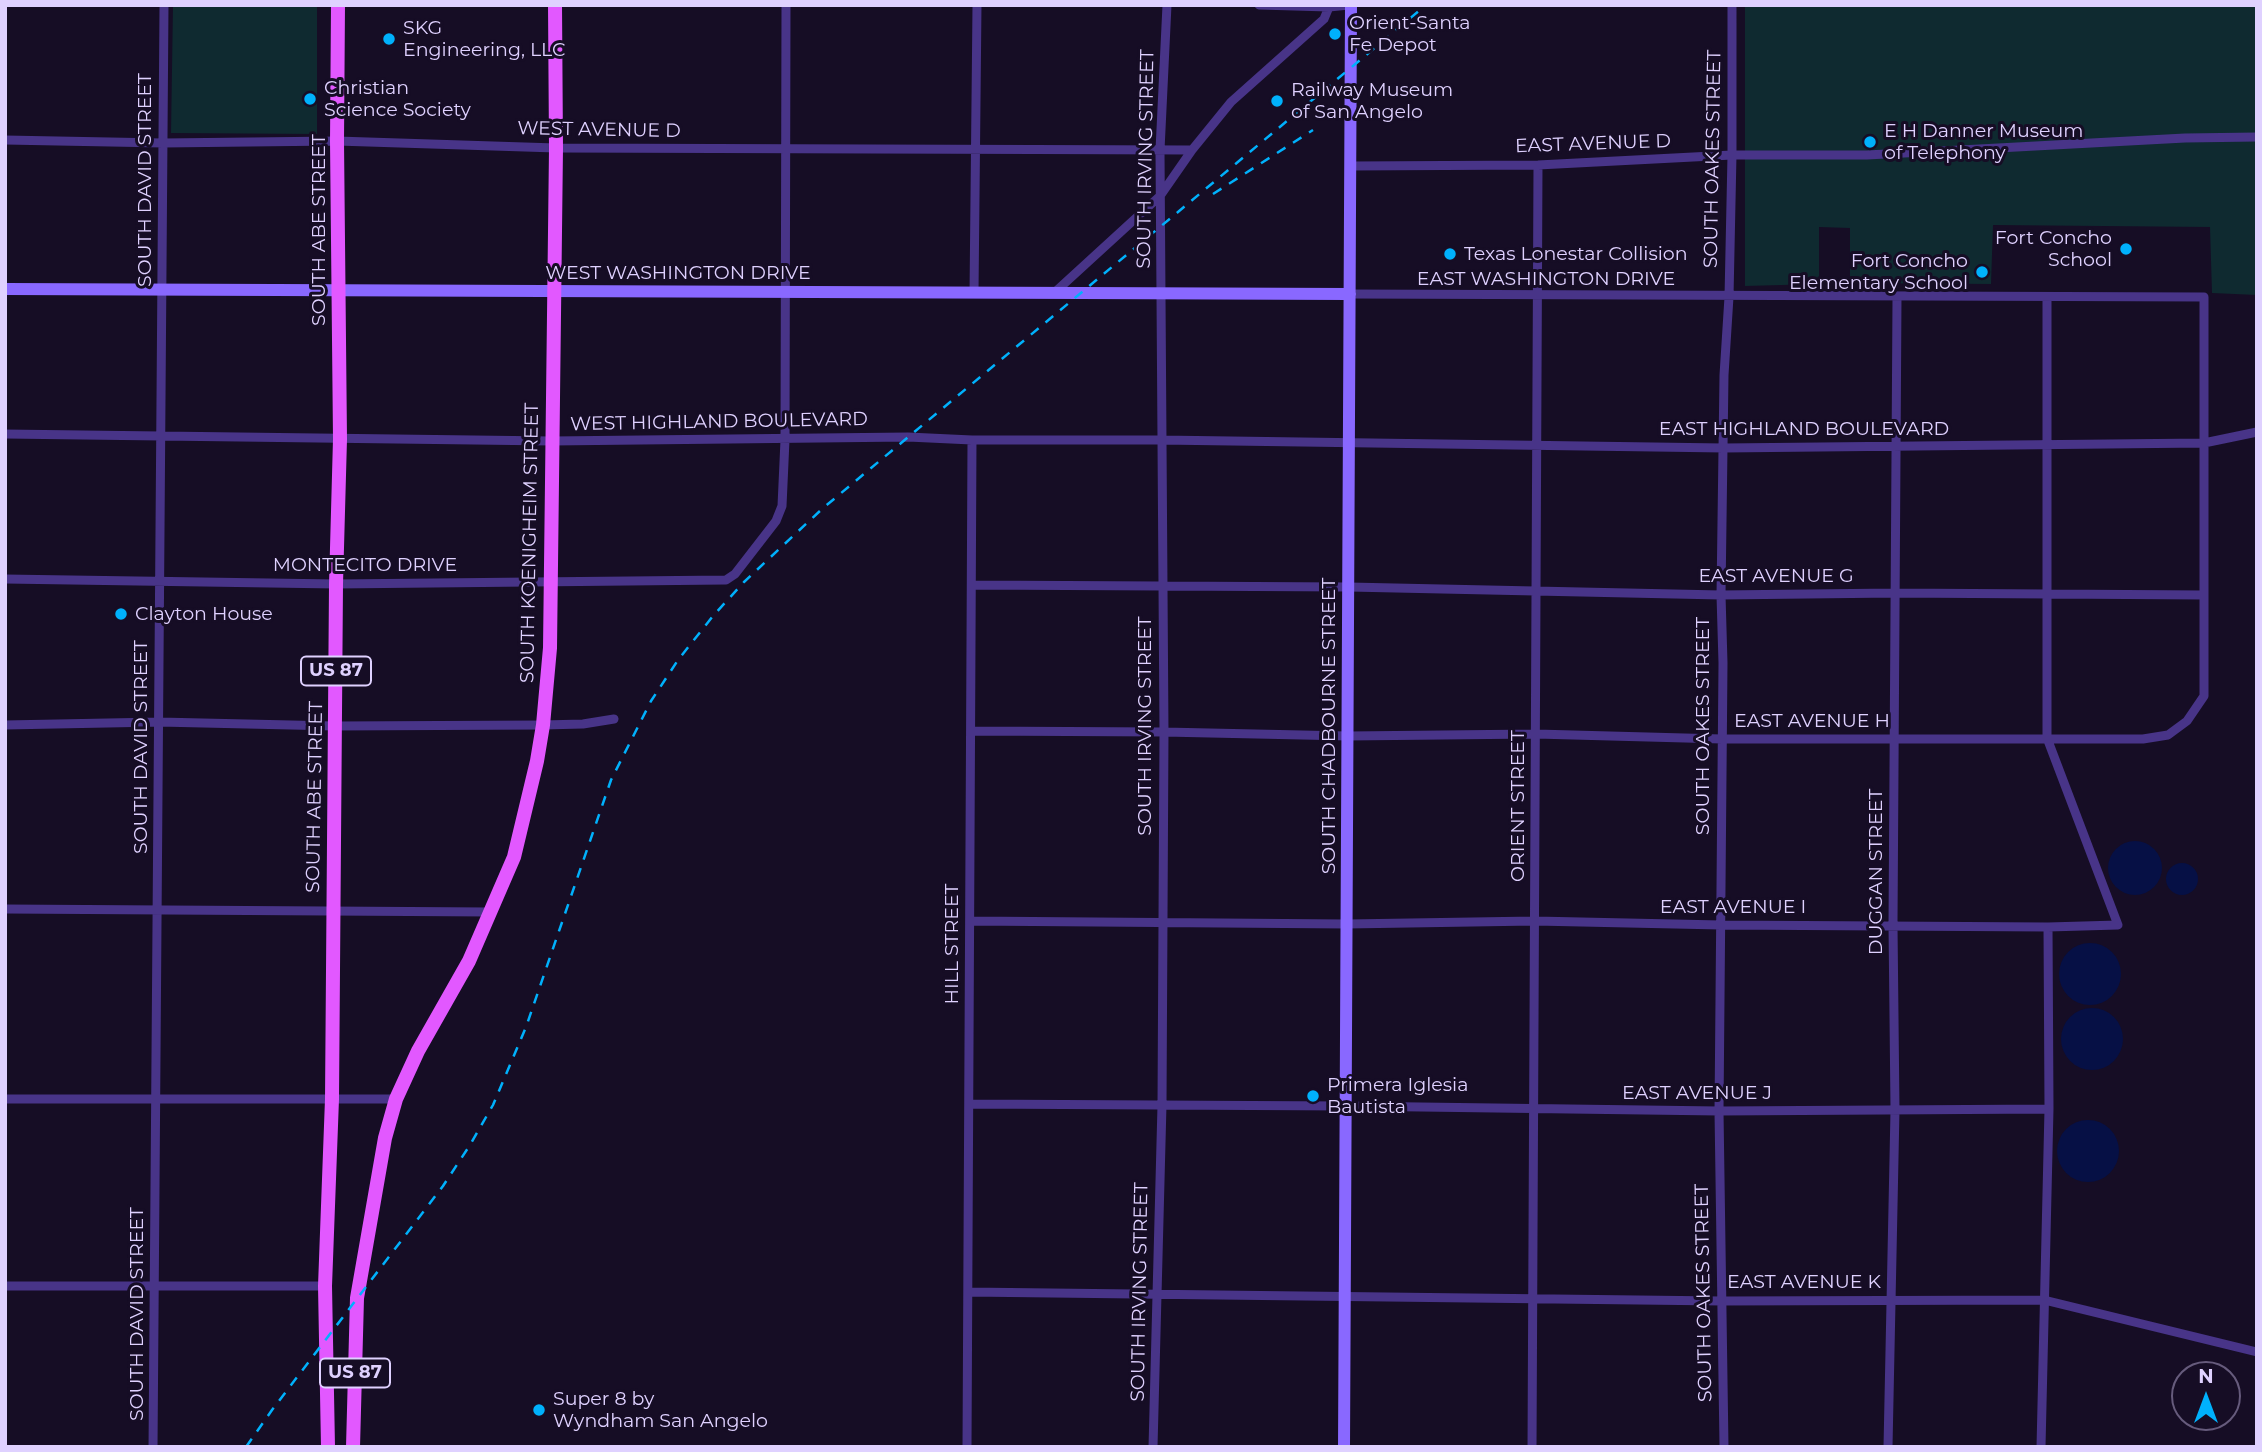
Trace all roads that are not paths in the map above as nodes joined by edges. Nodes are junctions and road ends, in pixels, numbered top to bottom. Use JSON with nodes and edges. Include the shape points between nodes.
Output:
{"nodes":[{"id":1,"x":164,"y":5,"type":"edge"},
{"id":2,"x":338,"y":5,"type":"edge"},
{"id":3,"x":555,"y":5,"type":"edge"},
{"id":4,"x":786,"y":5,"type":"edge"},
{"id":5,"x":976,"y":5,"type":"edge"},
{"id":6,"x":1167,"y":5,"type":"edge"},
{"id":7,"x":1259,"y":5,"type":"edge"},
{"id":8,"x":1350,"y":5,"type":"edge"},
{"id":9,"x":1732,"y":5,"type":"edge"},
{"id":10,"x":1329,"y":7,"type":"junction"},
{"id":11,"x":2257,"y":137,"type":"edge"},
{"id":12,"x":5,"y":140,"type":"edge"},
{"id":13,"x":337,"y":141,"type":"junction"},
{"id":14,"x":163,"y":143,"type":"junction"},
{"id":15,"x":556,"y":148,"type":"junction"},
{"id":16,"x":786,"y":149,"type":"junction"},
{"id":17,"x":975,"y":149,"type":"junction"},
{"id":18,"x":1160,"y":150,"type":"junction"},
{"id":19,"x":1192,"y":150,"type":"junction"},
{"id":20,"x":1732,"y":155,"type":"junction"},
{"id":21,"x":1538,"y":165,"type":"junction"},
{"id":22,"x":1351,"y":166,"type":"junction"},
{"id":23,"x":1160,"y":195,"type":"junction"},
{"id":24,"x":5,"y":289,"type":"edge"},
{"id":25,"x":162,"y":290,"type":"junction"},
{"id":26,"x":339,"y":290,"type":"junction"},
{"id":27,"x":554,"y":291,"type":"junction"},
{"id":28,"x":784,"y":292,"type":"junction"},
{"id":29,"x":974,"y":293,"type":"junction"},
{"id":30,"x":1054,"y":293,"type":"junction"},
{"id":31,"x":1162,"y":293,"type":"junction"},
{"id":32,"x":1350,"y":294,"type":"junction"},
{"id":33,"x":1538,"y":297,"type":"junction"},
{"id":34,"x":1729,"y":297,"type":"junction"},
{"id":35,"x":2047,"y":297,"type":"junction"},
{"id":36,"x":1897,"y":298,"type":"junction"},
{"id":37,"x":2257,"y":432,"type":"edge"},
{"id":38,"x":5,"y":434,"type":"edge"},
{"id":39,"x":161,"y":435,"type":"junction"},
{"id":40,"x":340,"y":439,"type":"junction"},
{"id":41,"x":785,"y":440,"type":"junction"},
{"id":42,"x":972,"y":440,"type":"junction"},
{"id":43,"x":1161,"y":440,"type":"junction"},
{"id":44,"x":552,"y":441,"type":"junction"},
{"id":45,"x":2204,"y":443,"type":"junction"},
{"id":46,"x":1350,"y":444,"type":"junction"},
{"id":47,"x":1897,"y":445,"type":"junction"},
{"id":48,"x":1537,"y":446,"type":"junction"},
{"id":49,"x":2047,"y":446,"type":"junction"},
{"id":50,"x":1724,"y":448,"type":"junction"},
{"id":51,"x":5,"y":579,"type":"edge"},
{"id":52,"x":160,"y":581,"type":"junction"},
{"id":53,"x":550,"y":582,"type":"junction"},
{"id":54,"x":336,"y":584,"type":"junction"},
{"id":55,"x":972,"y":585,"type":"junction"},
{"id":56,"x":1163,"y":586,"type":"junction"},
{"id":57,"x":1349,"y":587,"type":"junction"},
{"id":58,"x":1536,"y":590,"type":"junction"},
{"id":59,"x":1895,"y":593,"type":"junction"},
{"id":60,"x":2047,"y":594,"type":"junction"},
{"id":61,"x":1721,"y":595,"type":"junction"},
{"id":62,"x":2204,"y":595,"type":"junction"},
{"id":63,"x":614,"y":719,"type":"dead end"},
{"id":64,"x":159,"y":722,"type":"junction"},
{"id":65,"x":5,"y":725,"type":"edge"},
{"id":66,"x":543,"y":725,"type":"junction"},
{"id":67,"x":335,"y":726,"type":"junction"},
{"id":68,"x":971,"y":731,"type":"junction"},
{"id":69,"x":1164,"y":732,"type":"junction"},
{"id":70,"x":1536,"y":734,"type":"junction"},
{"id":71,"x":1348,"y":736,"type":"junction"},
{"id":72,"x":1894,"y":738,"type":"junction"},
{"id":73,"x":2047,"y":738,"type":"junction"},
{"id":74,"x":1722,"y":739,"type":"junction"},
{"id":75,"x":5,"y":909,"type":"edge"},
{"id":76,"x":157,"y":911,"type":"junction"},
{"id":77,"x":334,"y":912,"type":"junction"},
{"id":78,"x":490,"y":912,"type":"junction"},
{"id":79,"x":970,"y":921,"type":"junction"},
{"id":80,"x":1162,"y":921,"type":"junction"},
{"id":81,"x":1535,"y":921,"type":"junction"},
{"id":82,"x":1347,"y":923,"type":"junction"},
{"id":83,"x":1721,"y":925,"type":"junction"},
{"id":84,"x":1893,"y":925,"type":"junction"},
{"id":85,"x":2048,"y":927,"type":"junction"},
{"id":86,"x":5,"y":1099,"type":"edge"},
{"id":87,"x":156,"y":1099,"type":"junction"},
{"id":88,"x":332,"y":1099,"type":"junction"},
{"id":89,"x":396,"y":1099,"type":"junction"},
{"id":90,"x":969,"y":1104,"type":"junction"},
{"id":91,"x":1162,"y":1105,"type":"junction"},
{"id":92,"x":1346,"y":1106,"type":"junction"},
{"id":93,"x":1534,"y":1108,"type":"junction"},
{"id":94,"x":2049,"y":1109,"type":"junction"},
{"id":95,"x":1895,"y":1110,"type":"junction"},
{"id":96,"x":1719,"y":1111,"type":"junction"},
{"id":97,"x":5,"y":1286,"type":"edge"},
{"id":98,"x":325,"y":1286,"type":"junction"},
{"id":99,"x":155,"y":1287,"type":"junction"},
{"id":100,"x":968,"y":1292,"type":"junction"},
{"id":101,"x":1158,"y":1293,"type":"junction"},
{"id":102,"x":1345,"y":1297,"type":"junction"},
{"id":103,"x":1533,"y":1297,"type":"junction"},
{"id":104,"x":1890,"y":1299,"type":"junction"},
{"id":105,"x":2044,"y":1300,"type":"junction"},
{"id":106,"x":1722,"y":1301,"type":"junction"},
{"id":107,"x":2257,"y":1352,"type":"edge"},
{"id":108,"x":153,"y":1447,"type":"edge"},
{"id":109,"x":328,"y":1447,"type":"edge"},
{"id":110,"x":354,"y":1447,"type":"edge"},
{"id":111,"x":967,"y":1447,"type":"edge"},
{"id":112,"x":1153,"y":1447,"type":"edge"},
{"id":113,"x":1344,"y":1447,"type":"edge"},
{"id":114,"x":1532,"y":1447,"type":"edge"},
{"id":115,"x":1724,"y":1447,"type":"edge"},
{"id":116,"x":1888,"y":1447,"type":"edge"},
{"id":117,"x":2041,"y":1447,"type":"edge"}],
"edges":[{"from":1,"to":14,"type":"street","name":"SOUTH DAVID STREET"},
{"from":2,"to":13,"type":"main road","name":"SOUTH ABE STREET","number":"US 87"},
{"from":3,"to":15,"type":"main road","name":"SOUTH KOENIGHEIM STREET","number":"US 87"},
{"from":4,"to":16,"type":"street"},
{"from":5,"to":17,"type":"street"},
{"from":6,"to":18,"type":"street","name":"SOUTH IRVING STREET"},
{"from":7,"to":10,"type":"street"},
{"from":8,"to":10,"type":"street"},
{"from":8,"to":22,"type":"main road","name":"SOUTH CHADBOURNE STREET"},
{"from":9,"to":20,"type":"street","name":"SOUTH OAKES STREET"},
{"from":10,"to":19,"type":"street","via":[[1324,19],[1231,102]]},
{"from":11,"to":20,"type":"street","name":"EAST AVENUE D","via":[[1867,155]]},
{"from":12,"to":14,"type":"street","name":"WEST AVENUE D"},
{"from":13,"to":14,"type":"street","name":"WEST AVENUE D"},
{"from":13,"to":15,"type":"street","name":"WEST AVENUE D"},
{"from":13,"to":26,"type":"main road","name":"SOUTH ABE STREET","number":"US 87"},
{"from":14,"to":25,"type":"street","name":"SOUTH DAVID STREET"},
{"from":15,"to":16,"type":"street","name":"WEST AVENUE D"},
{"from":15,"to":27,"type":"main road","name":"SOUTH KOENIGHEIM STREET","number":"US 87"},
{"from":16,"to":17,"type":"street","name":"WEST AVENUE D"},
{"from":16,"to":28,"type":"street"},
{"from":17,"to":18,"type":"street","name":"WEST AVENUE D"},
{"from":17,"to":29,"type":"street"},
{"from":18,"to":19,"type":"street","name":"WEST AVENUE D"},
{"from":18,"to":23,"type":"street","name":"SOUTH IRVING STREET"},
{"from":19,"to":23,"type":"street"},
{"from":20,"to":21,"type":"street","name":"EAST AVENUE D"},
{"from":20,"to":34,"type":"street","name":"SOUTH OAKES STREET"},
{"from":21,"to":22,"type":"street","name":"EAST AVENUE D"},
{"from":21,"to":33,"type":"street","name":"ORIENT STREET"},
{"from":22,"to":32,"type":"main road","name":"SOUTH CHADBOURNE STREET"},
{"from":23,"to":30,"type":"street"},
{"from":23,"to":31,"type":"street","name":"SOUTH IRVING STREET"},
{"from":24,"to":25,"type":"main road","name":"WEST WASHINGTON DRIVE"},
{"from":25,"to":26,"type":"main road","name":"WEST WASHINGTON DRIVE"},
{"from":25,"to":39,"type":"street","name":"SOUTH DAVID STREET"},
{"from":26,"to":27,"type":"main road","name":"WEST WASHINGTON DRIVE"},
{"from":26,"to":40,"type":"main road","name":"SOUTH ABE STREET","number":"US 87"},
{"from":27,"to":28,"type":"main road","name":"WEST WASHINGTON DRIVE"},
{"from":27,"to":44,"type":"main road","name":"SOUTH KOENIGHEIM STREET","number":"US 87"},
{"from":28,"to":29,"type":"main road","name":"WEST WASHINGTON DRIVE"},
{"from":28,"to":41,"type":"street"},
{"from":29,"to":30,"type":"main road","name":"WEST WASHINGTON DRIVE"},
{"from":30,"to":31,"type":"main road","name":"WEST WASHINGTON DRIVE"},
{"from":31,"to":32,"type":"main road","name":"WEST WASHINGTON DRIVE"},
{"from":31,"to":43,"type":"street","name":"SOUTH IRVING STREET"},
{"from":32,"to":33,"type":"street","name":"EAST WASHINGTON DRIVE"},
{"from":32,"to":46,"type":"main road","name":"SOUTH CHADBOURNE STREET"},
{"from":33,"to":34,"type":"street","name":"EAST WASHINGTON DRIVE"},
{"from":33,"to":48,"type":"street","name":"ORIENT STREET"},
{"from":34,"to":36,"type":"street","name":"EAST WASHINGTON DRIVE"},
{"from":34,"to":50,"type":"street","name":"SOUTH OAKES STREET"},
{"from":35,"to":36,"type":"street","name":"EAST WASHINGTON DRIVE"},
{"from":35,"to":45,"type":"street","name":"EAST WASHINGTON DRIVE","via":[[2204,297]]},
{"from":35,"to":49,"type":"street"},
{"from":36,"to":47,"type":"street","name":"DUGGAN STREET"},
{"from":37,"to":45,"type":"street","name":"EAST HIGHLAND BOULEVARD"},
{"from":38,"to":39,"type":"street","name":"WEST HIGHLAND BOULEVARD"},
{"from":39,"to":40,"type":"street","name":"WEST HIGHLAND BOULEVARD"},
{"from":39,"to":52,"type":"street","name":"SOUTH DAVID STREET"},
{"from":40,"to":44,"type":"street","name":"WEST HIGHLAND BOULEVARD"},
{"from":40,"to":54,"type":"main road","name":"SOUTH ABE STREET","number":"US 87"},
{"from":41,"to":42,"type":"street","name":"WEST HIGHLAND BOULEVARD"},
{"from":41,"to":44,"type":"street","name":"WEST HIGHLAND BOULEVARD"},
{"from":41,"to":53,"type":"street","name":"MONTECITO DRIVE","via":[[782,506],[776,521],[726,580]]},
{"from":42,"to":43,"type":"street","name":"WEST HIGHLAND BOULEVARD"},
{"from":42,"to":55,"type":"street","name":"HILL STREET"},
{"from":43,"to":46,"type":"street","name":"WEST HIGHLAND BOULEVARD"},
{"from":43,"to":56,"type":"street","name":"SOUTH IRVING STREET"},
{"from":44,"to":53,"type":"main road","name":"SOUTH KOENIGHEIM STREET","number":"US 87"},
{"from":45,"to":49,"type":"street","name":"EAST HIGHLAND BOULEVARD"},
{"from":45,"to":62,"type":"street"},
{"from":46,"to":48,"type":"street","name":"EAST HIGHLAND BOULEVARD"},
{"from":46,"to":57,"type":"main road","name":"SOUTH CHADBOURNE STREET"},
{"from":47,"to":49,"type":"street","name":"EAST HIGHLAND BOULEVARD"},
{"from":47,"to":50,"type":"street","name":"EAST HIGHLAND BOULEVARD"},
{"from":47,"to":59,"type":"street","name":"DUGGAN STREET"},
{"from":48,"to":50,"type":"street","name":"EAST HIGHLAND BOULEVARD"},
{"from":48,"to":58,"type":"street","name":"ORIENT STREET"},
{"from":49,"to":60,"type":"street"},
{"from":50,"to":61,"type":"street","name":"SOUTH OAKES STREET"},
{"from":51,"to":52,"type":"street","name":"MONTECITO DRIVE"},
{"from":52,"to":54,"type":"street","name":"MONTECITO DRIVE"},
{"from":52,"to":64,"type":"street","name":"SOUTH DAVID STREET"},
{"from":53,"to":54,"type":"street","name":"MONTECITO DRIVE"},
{"from":53,"to":66,"type":"main road","name":"SOUTH KOENIGHEIM STREET","number":"US 87"},
{"from":54,"to":67,"type":"main road","name":"SOUTH ABE STREET","number":"US 87"},
{"from":55,"to":56,"type":"street","name":"EAST AVENUE G"},
{"from":55,"to":68,"type":"street","name":"HILL STREET"},
{"from":56,"to":57,"type":"street","name":"EAST AVENUE G"},
{"from":56,"to":69,"type":"street","name":"SOUTH IRVING STREET"},
{"from":57,"to":58,"type":"street","name":"EAST AVENUE G"},
{"from":57,"to":71,"type":"main road","name":"SOUTH CHADBOURNE STREET"},
{"from":58,"to":61,"type":"street","name":"EAST AVENUE G"},
{"from":58,"to":70,"type":"street","name":"ORIENT STREET"},
{"from":59,"to":60,"type":"street","name":"EAST AVENUE G"},
{"from":59,"to":61,"type":"street","name":"EAST AVENUE G"},
{"from":59,"to":72,"type":"street","name":"DUGGAN STREET"},
{"from":60,"to":62,"type":"street","name":"EAST AVENUE G"},
{"from":60,"to":73,"type":"street"},
{"from":61,"to":74,"type":"street","name":"SOUTH OAKES STREET"},
{"from":62,"to":73,"type":"street","name":"EAST AVENUE H","via":[[2204,696],[2187,721],[2168,735],[2143,739]]},
{"from":63,"to":66,"type":"street"},
{"from":64,"to":65,"type":"street"},
{"from":64,"to":67,"type":"street"},
{"from":64,"to":76,"type":"street","name":"SOUTH DAVID STREET"},
{"from":66,"to":67,"type":"street"},
{"from":66,"to":78,"type":"main road","name":"SOUTH KOENIGHEIM STREET","number":"US 87","via":[[514,857]]},
{"from":67,"to":77,"type":"main road","name":"SOUTH ABE STREET","number":"US 87"},
{"from":68,"to":69,"type":"street","name":"EAST AVENUE H"},
{"from":68,"to":79,"type":"street","name":"HILL STREET"},
{"from":69,"to":71,"type":"street","name":"EAST AVENUE H"},
{"from":69,"to":80,"type":"street","name":"SOUTH IRVING STREET"},
{"from":70,"to":71,"type":"street","name":"EAST AVENUE H"},
{"from":70,"to":74,"type":"street","name":"EAST AVENUE H"},
{"from":70,"to":81,"type":"street","name":"ORIENT STREET"},
{"from":71,"to":82,"type":"main road","name":"SOUTH CHADBOURNE STREET"},
{"from":72,"to":73,"type":"street","name":"EAST AVENUE H"},
{"from":72,"to":74,"type":"street","name":"EAST AVENUE H"},
{"from":72,"to":84,"type":"street","name":"DUGGAN STREET"},
{"from":73,"to":85,"type":"street","name":"EAST AVENUE I","via":[[2119,925]]},
{"from":74,"to":83,"type":"street","name":"SOUTH OAKES STREET"},
{"from":75,"to":76,"type":"street"},
{"from":76,"to":77,"type":"street"},
{"from":76,"to":87,"type":"street","name":"SOUTH DAVID STREET"},
{"from":77,"to":78,"type":"street"},
{"from":77,"to":88,"type":"main road","name":"SOUTH ABE STREET","number":"US 87"},
{"from":78,"to":89,"type":"main road","name":"SOUTH KOENIGHEIM STREET","number":"US 87"},
{"from":79,"to":80,"type":"street","name":"EAST AVENUE I"},
{"from":79,"to":90,"type":"street","name":"HILL STREET"},
{"from":80,"to":82,"type":"street","name":"EAST AVENUE I"},
{"from":80,"to":91,"type":"street","name":"SOUTH IRVING STREET"},
{"from":81,"to":82,"type":"street","name":"EAST AVENUE I"},
{"from":81,"to":83,"type":"street","name":"EAST AVENUE I"},
{"from":81,"to":93,"type":"street","name":"ORIENT STREET"},
{"from":82,"to":92,"type":"main road","name":"SOUTH CHADBOURNE STREET"},
{"from":83,"to":84,"type":"street","name":"EAST AVENUE I"},
{"from":83,"to":96,"type":"street","name":"SOUTH OAKES STREET"},
{"from":84,"to":85,"type":"street","name":"EAST AVENUE I"},
{"from":84,"to":95,"type":"street","name":"DUGGAN STREET"},
{"from":85,"to":94,"type":"street"},
{"from":86,"to":87,"type":"street"},
{"from":87,"to":88,"type":"street"},
{"from":87,"to":99,"type":"street","name":"SOUTH DAVID STREET"},
{"from":88,"to":89,"type":"street"},
{"from":88,"to":98,"type":"main road","name":"SOUTH ABE STREET","number":"US 87"},
{"from":89,"to":110,"type":"main road","name":"SOUTH KOENIGHEIM STREET","number":"US 87","via":[[376,1182],[357,1298]]},
{"from":90,"to":91,"type":"street","name":"EAST AVENUE J"},
{"from":90,"to":100,"type":"street","name":"HILL STREET"},
{"from":91,"to":92,"type":"street","name":"EAST AVENUE J"},
{"from":91,"to":101,"type":"street","name":"SOUTH IRVING STREET"},
{"from":92,"to":93,"type":"street","name":"EAST AVENUE J"},
{"from":92,"to":102,"type":"main road","name":"SOUTH CHADBOURNE STREET"},
{"from":93,"to":96,"type":"street","name":"EAST AVENUE J"},
{"from":93,"to":103,"type":"street","name":"ORIENT STREET"},
{"from":94,"to":95,"type":"street","name":"EAST AVENUE J"},
{"from":94,"to":105,"type":"street"},
{"from":95,"to":96,"type":"street","name":"EAST AVENUE J"},
{"from":95,"to":104,"type":"street","name":"DUGGAN STREET"},
{"from":96,"to":106,"type":"street","name":"SOUTH OAKES STREET"},
{"from":97,"to":99,"type":"street"},
{"from":98,"to":99,"type":"street"},
{"from":98,"to":109,"type":"main road","name":"SOUTH ABE STREET","number":"US 87"},
{"from":99,"to":108,"type":"street","name":"SOUTH DAVID STREET"},
{"from":100,"to":101,"type":"street","name":"EAST AVENUE K"},
{"from":100,"to":111,"type":"street","name":"HILL STREET"},
{"from":101,"to":102,"type":"street","name":"EAST AVENUE K"},
{"from":101,"to":112,"type":"street","name":"SOUTH IRVING STREET"},
{"from":102,"to":103,"type":"street","name":"EAST AVENUE K"},
{"from":102,"to":113,"type":"main road","name":"SOUTH CHADBOURNE STREET"},
{"from":103,"to":106,"type":"street","name":"EAST AVENUE K"},
{"from":103,"to":114,"type":"street","name":"ORIENT STREET"},
{"from":104,"to":105,"type":"street","name":"EAST AVENUE K"},
{"from":104,"to":106,"type":"street","name":"EAST AVENUE K"},
{"from":104,"to":116,"type":"street","name":"DUGGAN STREET"},
{"from":105,"to":107,"type":"street","name":"EAST AVENUE K"},
{"from":105,"to":117,"type":"street"},
{"from":106,"to":115,"type":"street","name":"SOUTH OAKES STREET"}]}
